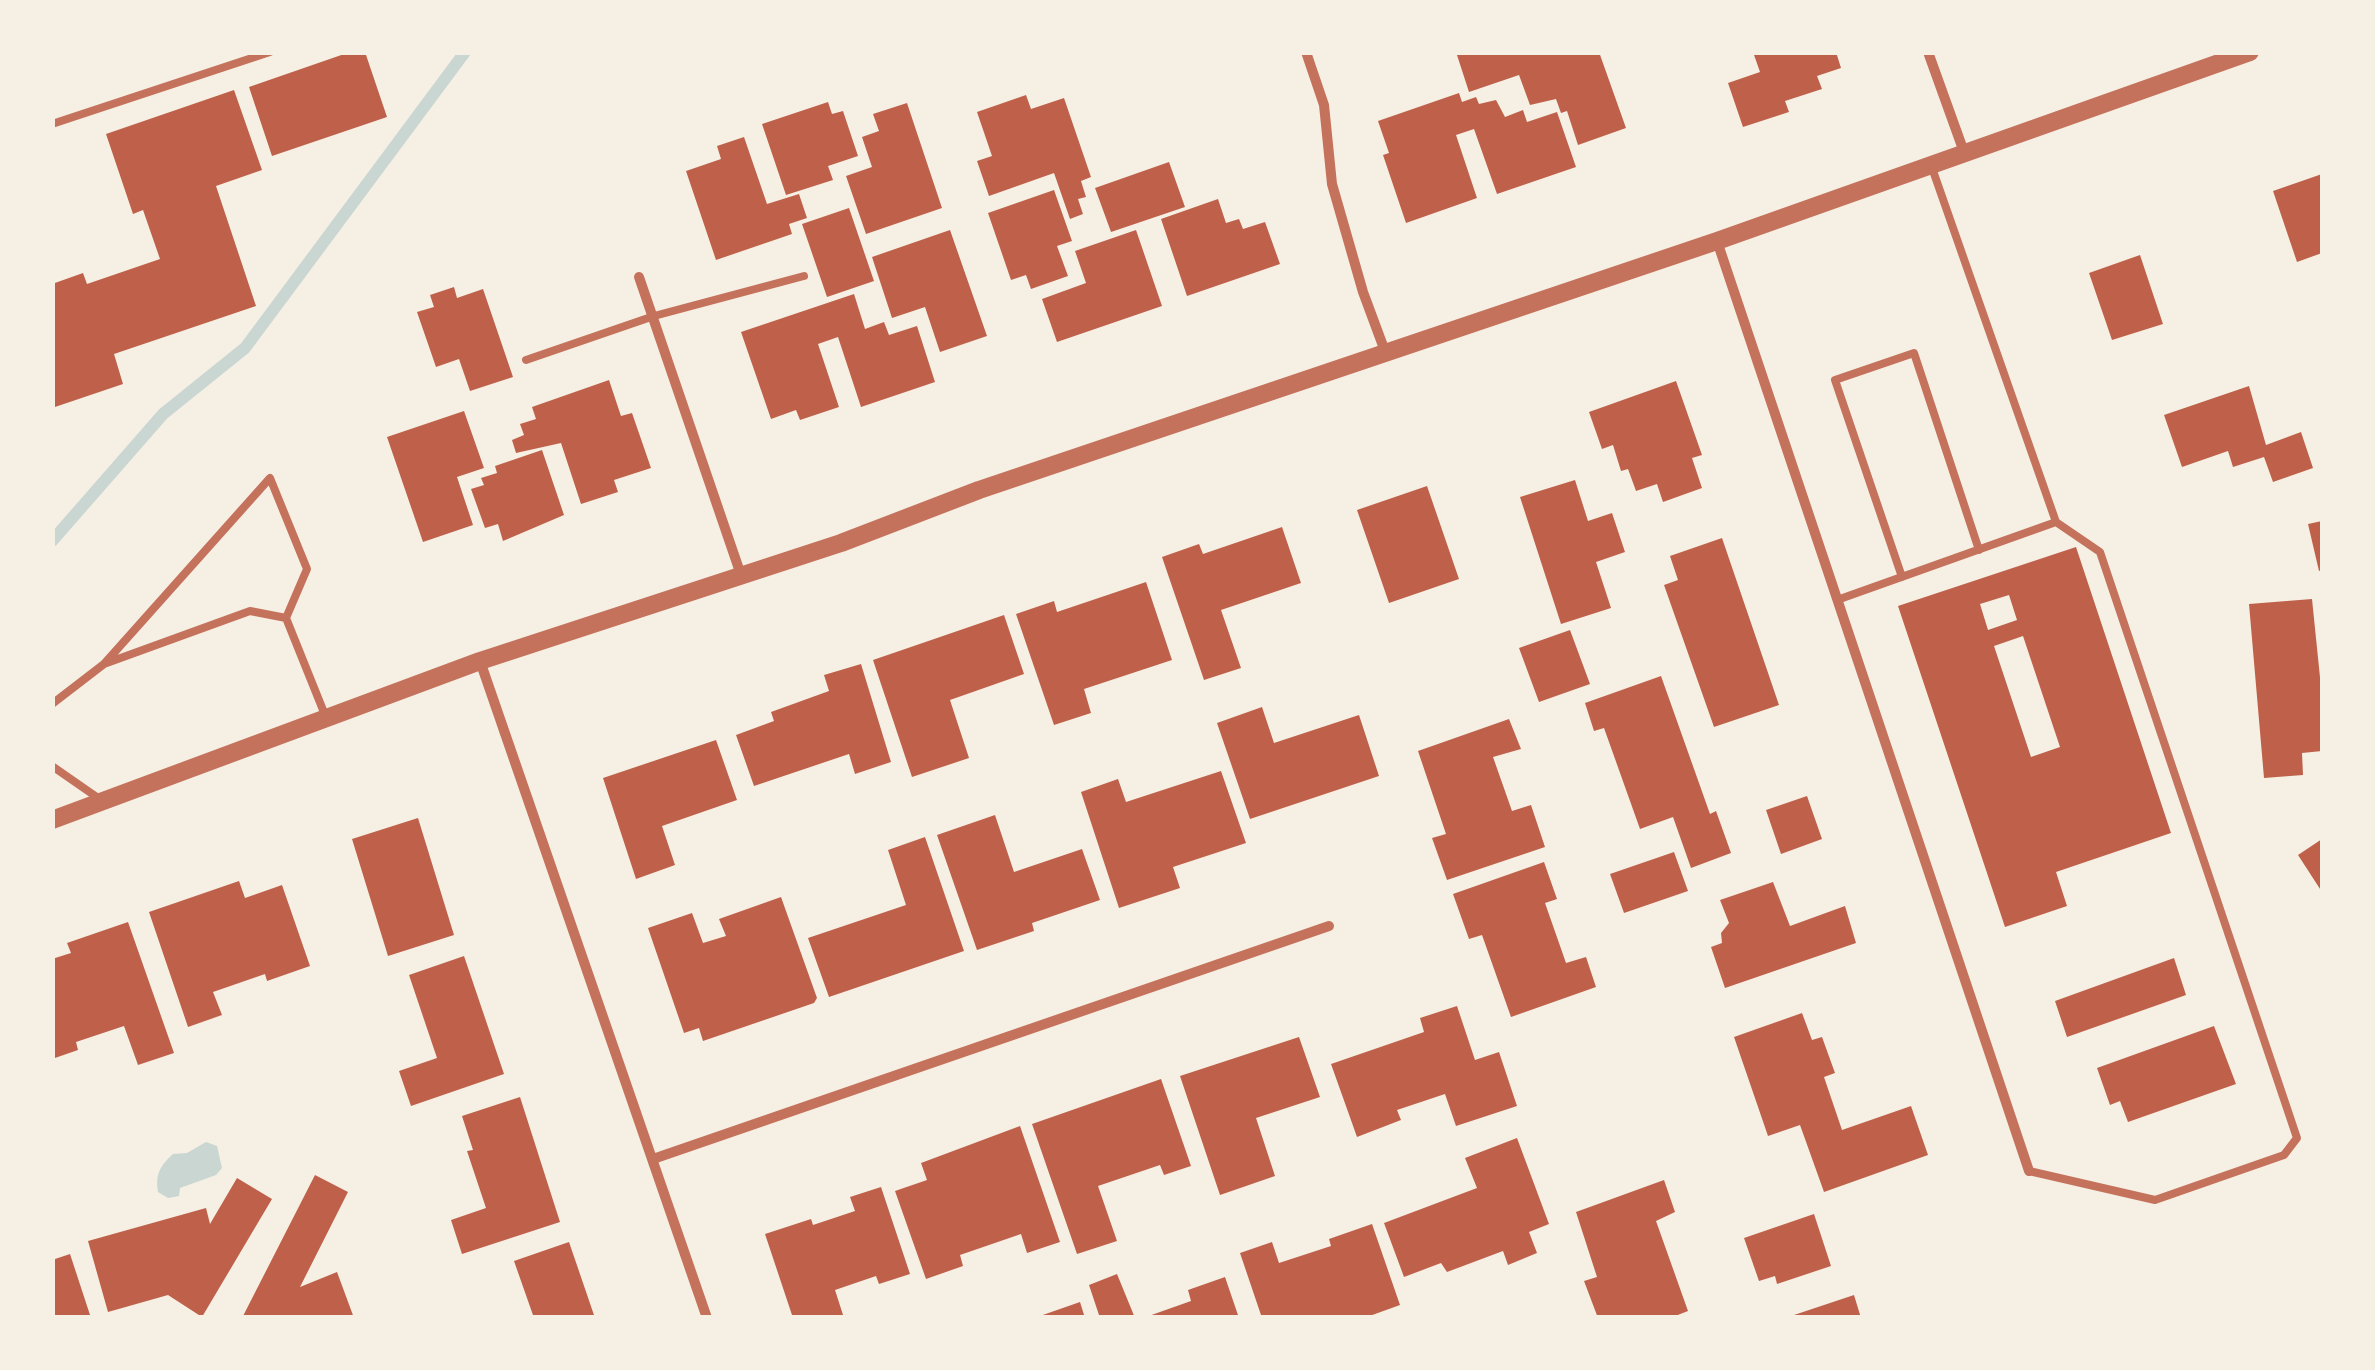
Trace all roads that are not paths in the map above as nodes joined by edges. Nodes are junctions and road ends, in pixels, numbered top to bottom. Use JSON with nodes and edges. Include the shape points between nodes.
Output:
{"nodes":[{"id":1,"x":270,"y":52,"type":"edge"},
{"id":2,"x":1306,"y":52,"type":"edge"},
{"id":3,"x":1928,"y":52,"type":"edge"},
{"id":4,"x":2250,"y":52,"type":"edge"},
{"id":5,"x":52,"y":124,"type":"edge"},
{"id":6,"x":1964,"y":152,"type":"junction"},
{"id":7,"x":1931,"y":164,"type":"junction"},
{"id":8,"x":1717,"y":241,"type":"junction"},
{"id":9,"x":804,"y":276,"type":"dead end"},
{"id":10,"x":639,"y":277,"type":"dead end"},
{"id":11,"x":654,"y":316,"type":"junction"},
{"id":12,"x":1386,"y":355,"type":"junction"},
{"id":13,"x":526,"y":360,"type":"dead end"},
{"id":14,"x":2056,"y":522,"type":"junction"},
{"id":15,"x":1979,"y":550,"type":"junction"},
{"id":16,"x":741,"y":575,"type":"junction"},
{"id":17,"x":1902,"y":577,"type":"junction"},
{"id":18,"x":1837,"y":600,"type":"junction"},
{"id":19,"x":286,"y":618,"type":"junction"},
{"id":20,"x":480,"y":661,"type":"junction"},
{"id":21,"x":104,"y":664,"type":"junction"},
{"id":22,"x":52,"y":704,"type":"edge"},
{"id":23,"x":327,"y":720,"type":"junction"},
{"id":24,"x":52,"y":766,"type":"edge"},
{"id":25,"x":101,"y":800,"type":"junction"},
{"id":26,"x":52,"y":820,"type":"edge"},
{"id":27,"x":1329,"y":926,"type":"dead end"},
{"id":28,"x":653,"y":1159,"type":"junction"},
{"id":29,"x":2029,"y":1171,"type":"joint"},
{"id":30,"x":708,"y":1318,"type":"edge"}],
"edges":[{"from":1,"to":5,"type":"lane"},
{"from":2,"to":12,"type":"street","via":[[1324,105],[1332,184]]},
{"from":3,"to":6,"type":"street"},
{"from":4,"to":6,"type":"street"},
{"from":6,"to":7,"type":"street"},
{"from":7,"to":8,"type":"street"},
{"from":7,"to":14,"type":"lane"},
{"from":8,"to":12,"type":"street"},
{"from":8,"to":18,"type":"street"},
{"from":9,"to":11,"type":"lane"},
{"from":10,"to":11,"type":"street"},
{"from":11,"to":13,"type":"lane"},
{"from":11,"to":16,"type":"street"},
{"from":12,"to":16,"type":"street"},
{"from":14,"to":15,"type":"lane"},
{"from":14,"to":29,"type":"lane","via":[[2100,552],[2297,1138],[2284,1155],[2156,1200]]},
{"from":15,"to":17,"type":"lane"},
{"from":15,"to":17,"type":"lane","via":[[1914,352],[1836,380]]},
{"from":16,"to":20,"type":"street"},
{"from":17,"to":18,"type":"lane"},
{"from":18,"to":29,"type":"street"},
{"from":19,"to":21,"type":"lane","via":[[250,610]]},
{"from":19,"to":21,"type":"lane","via":[[307,569],[270,478]]},
{"from":19,"to":23,"type":"lane"},
{"from":20,"to":23,"type":"street"},
{"from":20,"to":28,"type":"street"},
{"from":21,"to":22,"type":"lane"},
{"from":23,"to":25,"type":"street"},
{"from":24,"to":25,"type":"lane"},
{"from":25,"to":26,"type":"street"},
{"from":27,"to":28,"type":"street"},
{"from":28,"to":30,"type":"street"}]}
